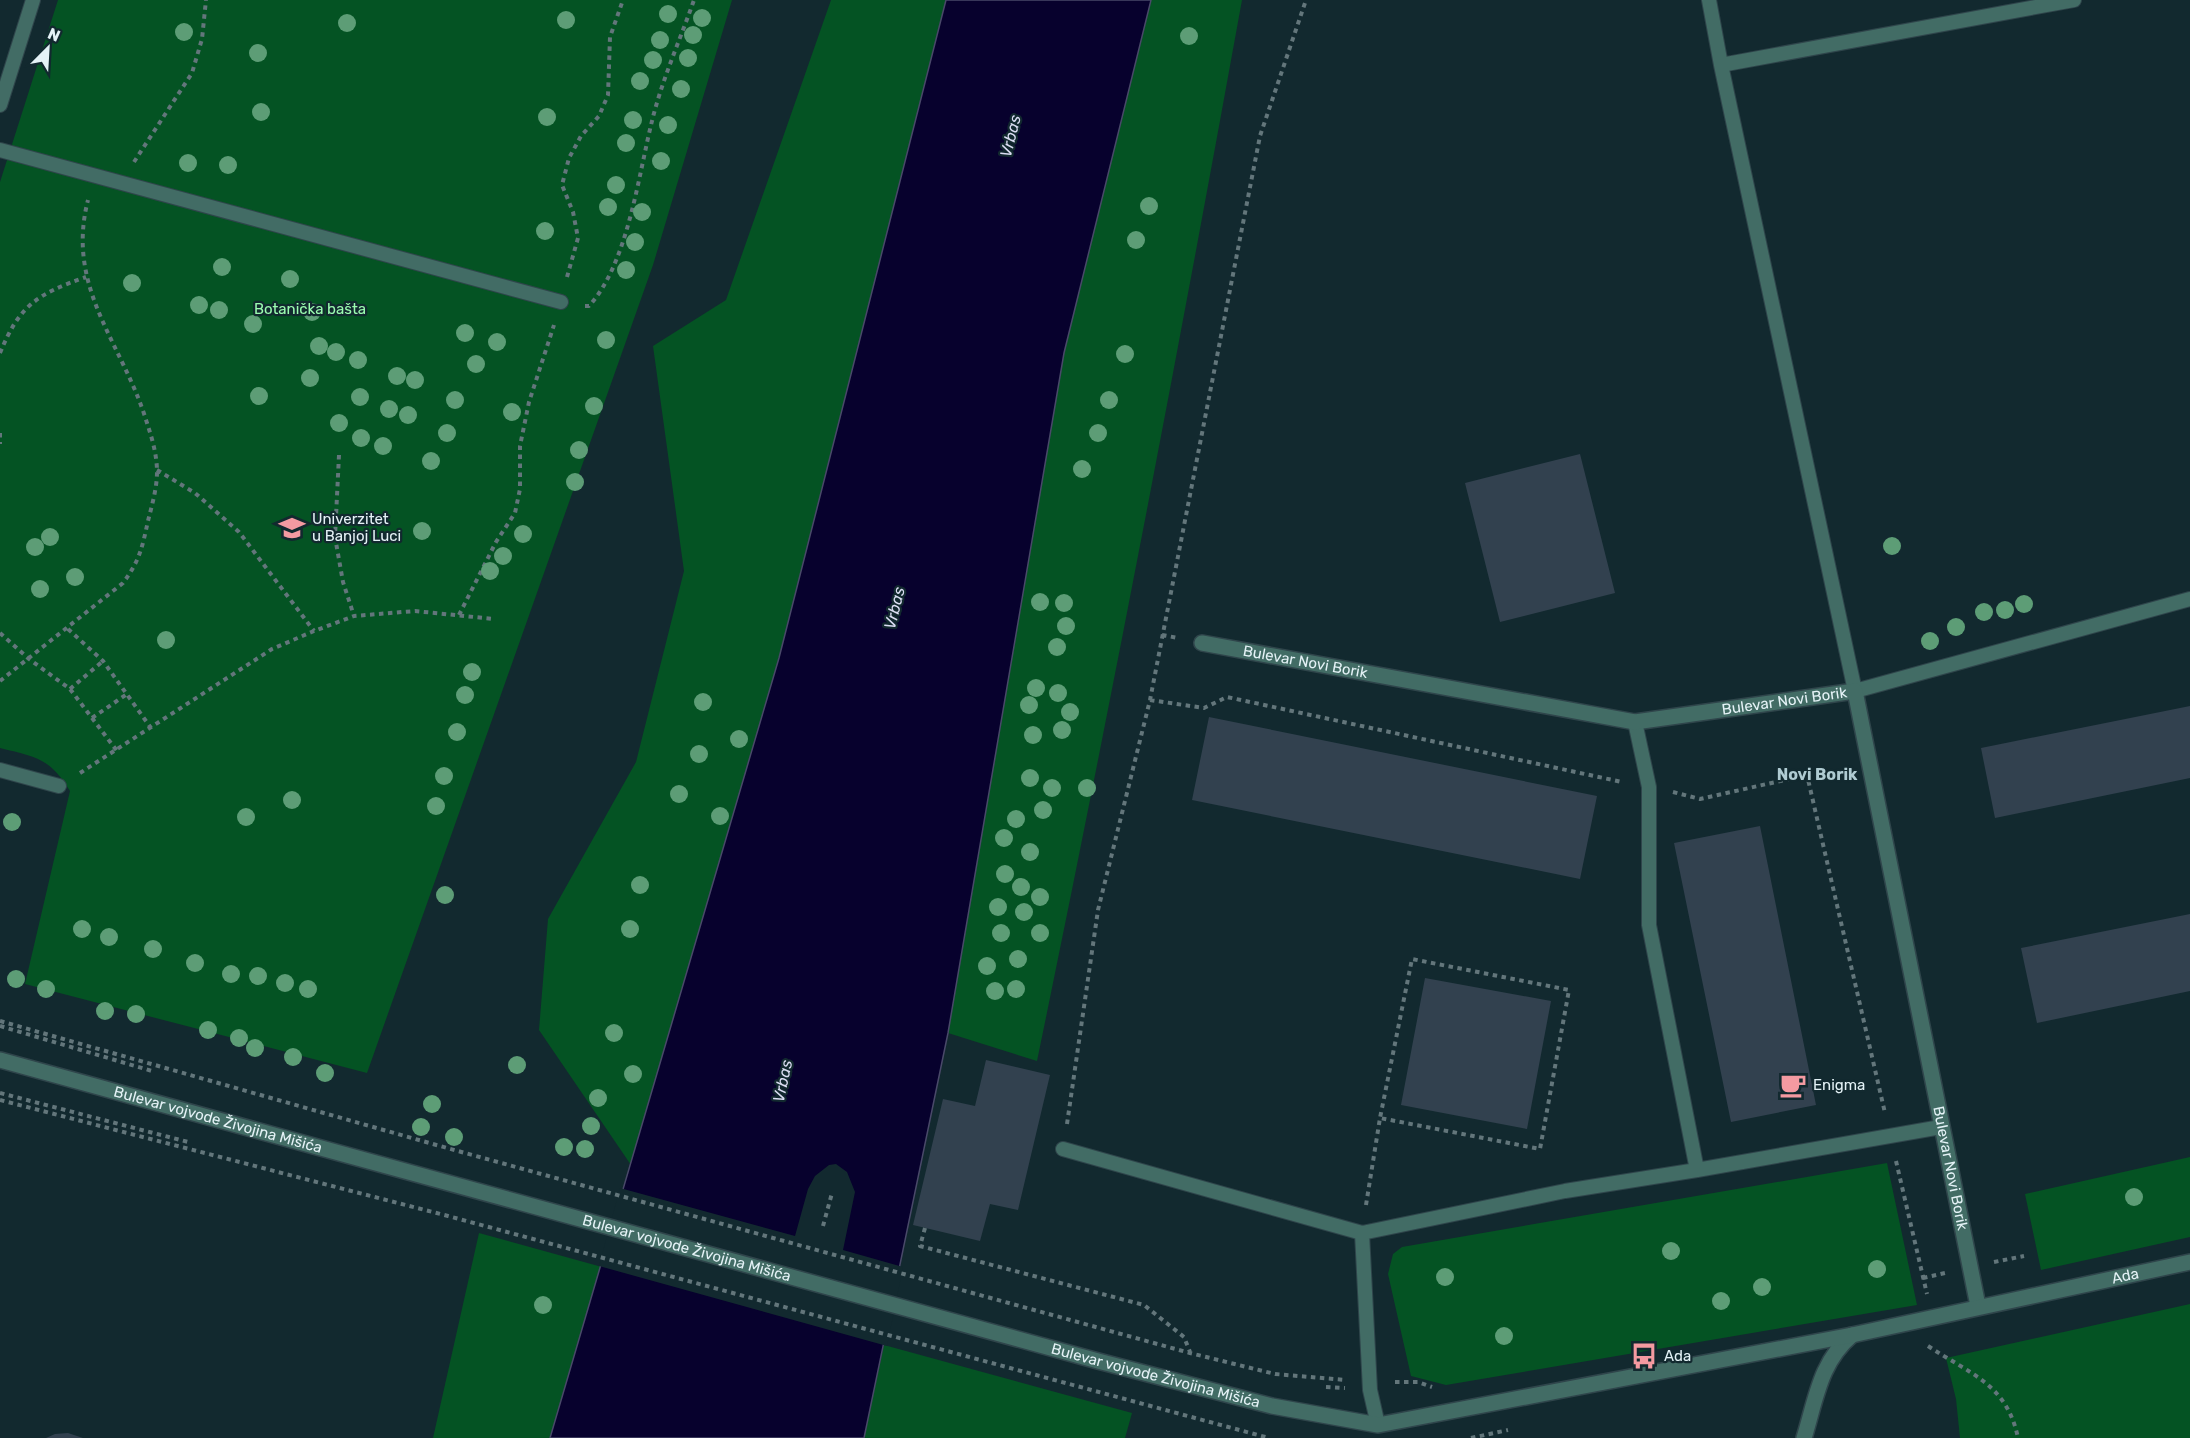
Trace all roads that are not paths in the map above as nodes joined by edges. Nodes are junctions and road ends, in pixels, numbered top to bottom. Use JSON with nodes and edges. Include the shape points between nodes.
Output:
{"nodes":[{"id":1,"x":33,"y":0,"type":"edge"},
{"id":2,"x":1709,"y":0,"type":"edge"},
{"id":3,"x":2074,"y":0,"type":"edge"},
{"id":4,"x":1721,"y":65,"type":"junction"},
{"id":5,"x":0,"y":105,"type":"edge"},
{"id":6,"x":0,"y":150,"type":"edge"},
{"id":7,"x":561,"y":302,"type":"road end"},
{"id":8,"x":2190,"y":599,"type":"edge"},
{"id":9,"x":1202,"y":642,"type":"dead end"},
{"id":10,"x":1855,"y":691,"type":"junction"},
{"id":11,"x":1635,"y":722,"type":"junction"},
{"id":12,"x":0,"y":770,"type":"edge"},
{"id":13,"x":59,"y":786,"type":"road end"},
{"id":14,"x":0,"y":1060,"type":"edge"},
{"id":15,"x":1941,"y":1127,"type":"junction"},
{"id":16,"x":1063,"y":1149,"type":"road end"},
{"id":17,"x":1697,"y":1170,"type":"junction"},
{"id":18,"x":1362,"y":1233,"type":"junction"},
{"id":19,"x":2190,"y":1263,"type":"edge"},
{"id":20,"x":1978,"y":1306,"type":"junction"},
{"id":21,"x":1852,"y":1335,"type":"junction"},
{"id":22,"x":1376,"y":1432,"type":"edge"},
{"id":23,"x":1804,"y":1438,"type":"edge"}],
"edges":[{"from":1,"to":5,"type":"lane"},
{"from":2,"to":4,"type":"lane"},
{"from":3,"to":4,"type":"lane"},
{"from":4,"to":10,"type":"lane"},
{"from":6,"to":7,"type":"lane"},
{"from":8,"to":10,"type":"lane"},
{"from":9,"to":11,"type":"street","name":"Bulevar Novi Borik"},
{"from":10,"to":11,"type":"street","name":"Bulevar Novi Borik"},
{"from":10,"to":15,"type":"street","name":"Bulevar Novi Borik"},
{"from":11,"to":17,"type":"lane","via":[[1649,787],[1649,925]]},
{"from":12,"to":13,"type":"lane"},
{"from":14,"to":22,"type":"street","name":"Bulevar vojvode Živojina Mišića","via":[[1098,1361]]},
{"from":15,"to":17,"type":"lane"},
{"from":15,"to":20,"type":"street","name":"Bulevar Novi Borik"},
{"from":16,"to":18,"type":"lane"},
{"from":17,"to":18,"type":"lane","via":[[1565,1191]]},
{"from":18,"to":22,"type":"lane"},
{"from":19,"to":20,"type":"street","name":"Ada"},
{"from":20,"to":21,"type":"street","name":"Ada"},
{"from":21,"to":22,"type":"street","name":"Ada"},
{"from":21,"to":23,"type":"street","via":[[1827,1363]]}]}
